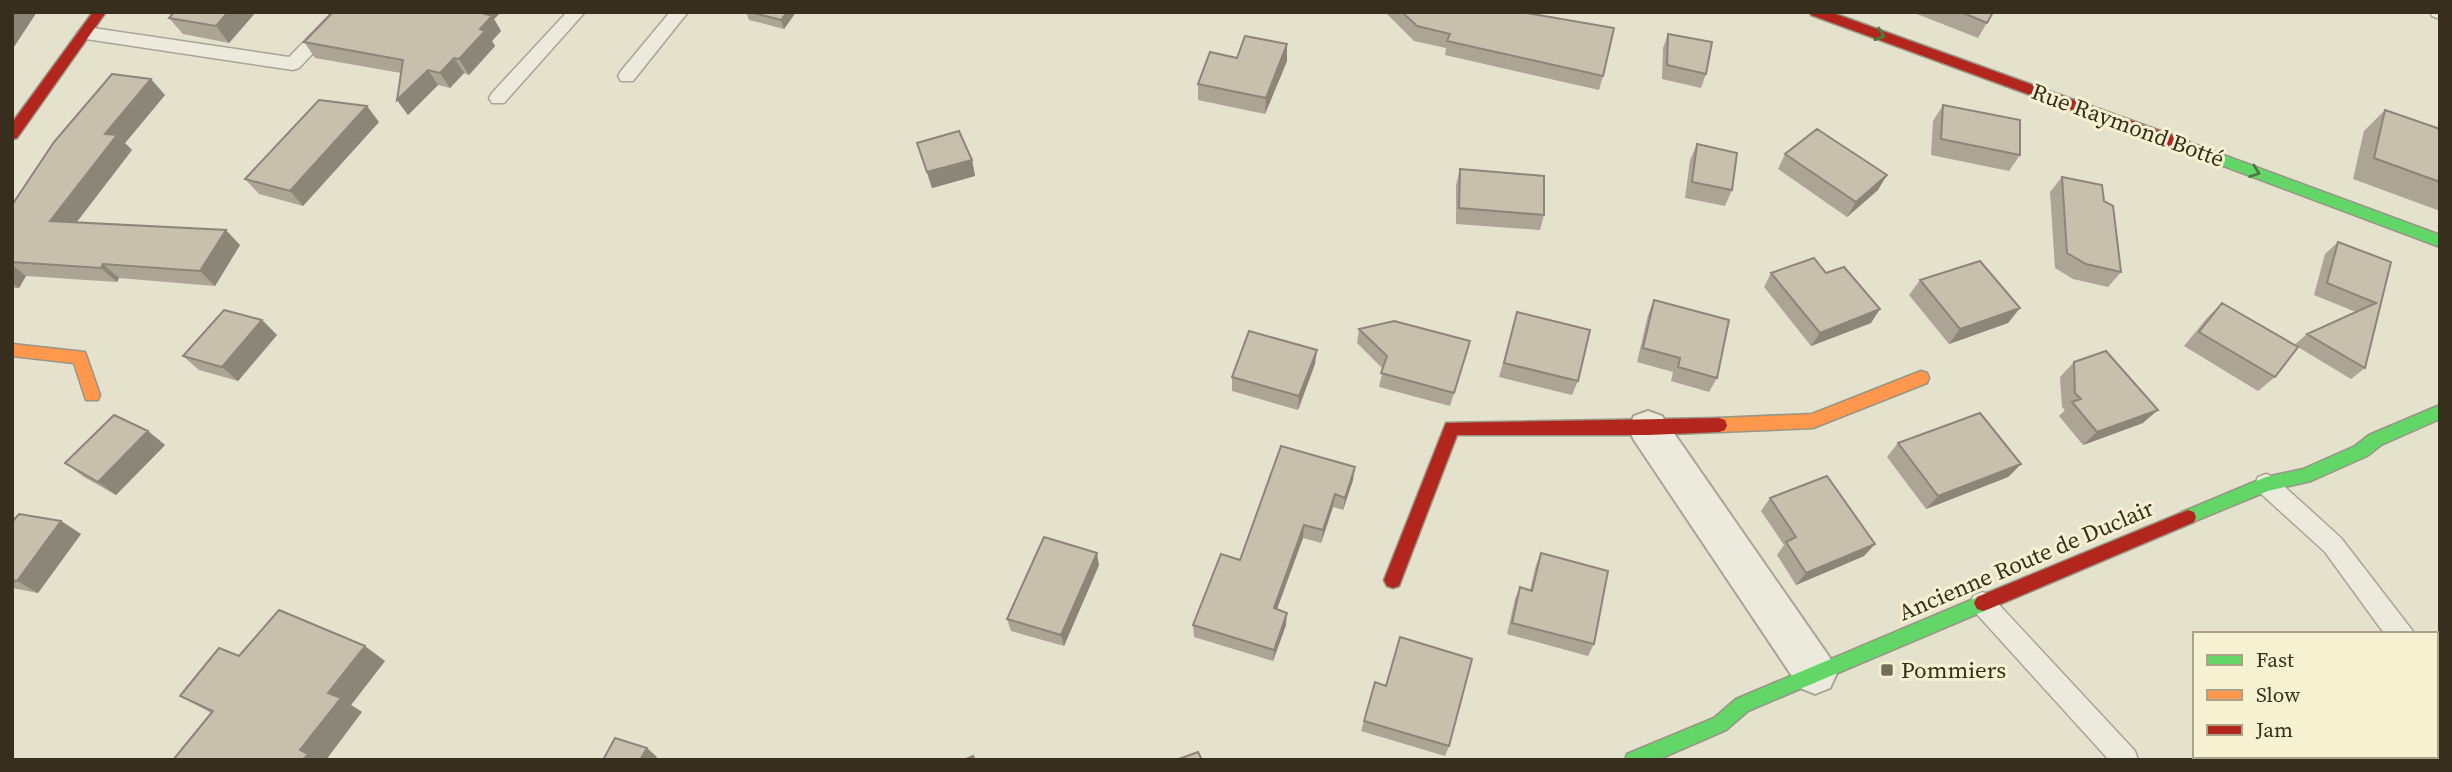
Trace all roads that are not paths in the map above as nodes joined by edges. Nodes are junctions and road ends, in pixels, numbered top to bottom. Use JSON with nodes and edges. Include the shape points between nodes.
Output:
{"nodes":[{"id":1,"x":100,"y":12,"type":"edge"},
{"id":2,"x":344,"y":12,"type":"edge"},
{"id":3,"x":577,"y":12,"type":"edge"},
{"id":4,"x":680,"y":12,"type":"edge"},
{"id":5,"x":1816,"y":12,"type":"edge"},
{"id":6,"x":86,"y":33,"type":"junction"},
{"id":7,"x":627,"y":76,"type":"dead end"},
{"id":8,"x":498,"y":98,"type":"dead end"},
{"id":9,"x":22,"y":105,"type":"edge"},
{"id":10,"x":12,"y":134,"type":"edge"},
{"id":11,"x":2440,"y":241,"type":"edge"},
{"id":12,"x":12,"y":350,"type":"edge"},
{"id":13,"x":1921,"y":378,"type":"dead end"},
{"id":14,"x":92,"y":395,"type":"dead end"},
{"id":15,"x":2440,"y":412,"type":"edge"},
{"id":16,"x":1648,"y":428,"type":"junction"},
{"id":17,"x":2266,"y":484,"type":"junction"},
{"id":18,"x":1393,"y":580,"type":"dead end"},
{"id":19,"x":1982,"y":603,"type":"junction"},
{"id":20,"x":2401,"y":632,"type":"edge"},
{"id":21,"x":1815,"y":673,"type":"junction"},
{"id":22,"x":1634,"y":760,"type":"edge"},
{"id":23,"x":2126,"y":760,"type":"edge"}],
"edges":[{"from":1,"to":6,"type":"street"},
{"from":2,"to":6,"type":"lane","via":[[293,64]]},
{"from":3,"to":8,"type":"lane"},
{"from":4,"to":7,"type":"lane"},
{"from":5,"to":11,"type":"street","name":"Rue Raymond Botté","one_way":true},
{"from":6,"to":9,"type":"street"},
{"from":9,"to":10,"type":"street"},
{"from":12,"to":14,"type":"street","via":[[80,357]]},
{"from":13,"to":16,"type":"street","via":[[1813,421]]},
{"from":15,"to":17,"type":"street","name":"Ancienne Route de Duclair","via":[[2305,477]]},
{"from":16,"to":18,"type":"street","via":[[1452,428]]},
{"from":16,"to":21,"type":"street"},
{"from":17,"to":19,"type":"street","name":"Ancienne Route de Duclair"},
{"from":17,"to":20,"type":"lane","via":[[2333,545]]},
{"from":19,"to":21,"type":"street","name":"Ancienne Route de Duclair"},
{"from":19,"to":23,"type":"lane"},
{"from":21,"to":22,"type":"street","name":"Ancienne Route de Duclair","via":[[1742,705],[1720,724]]}]}
